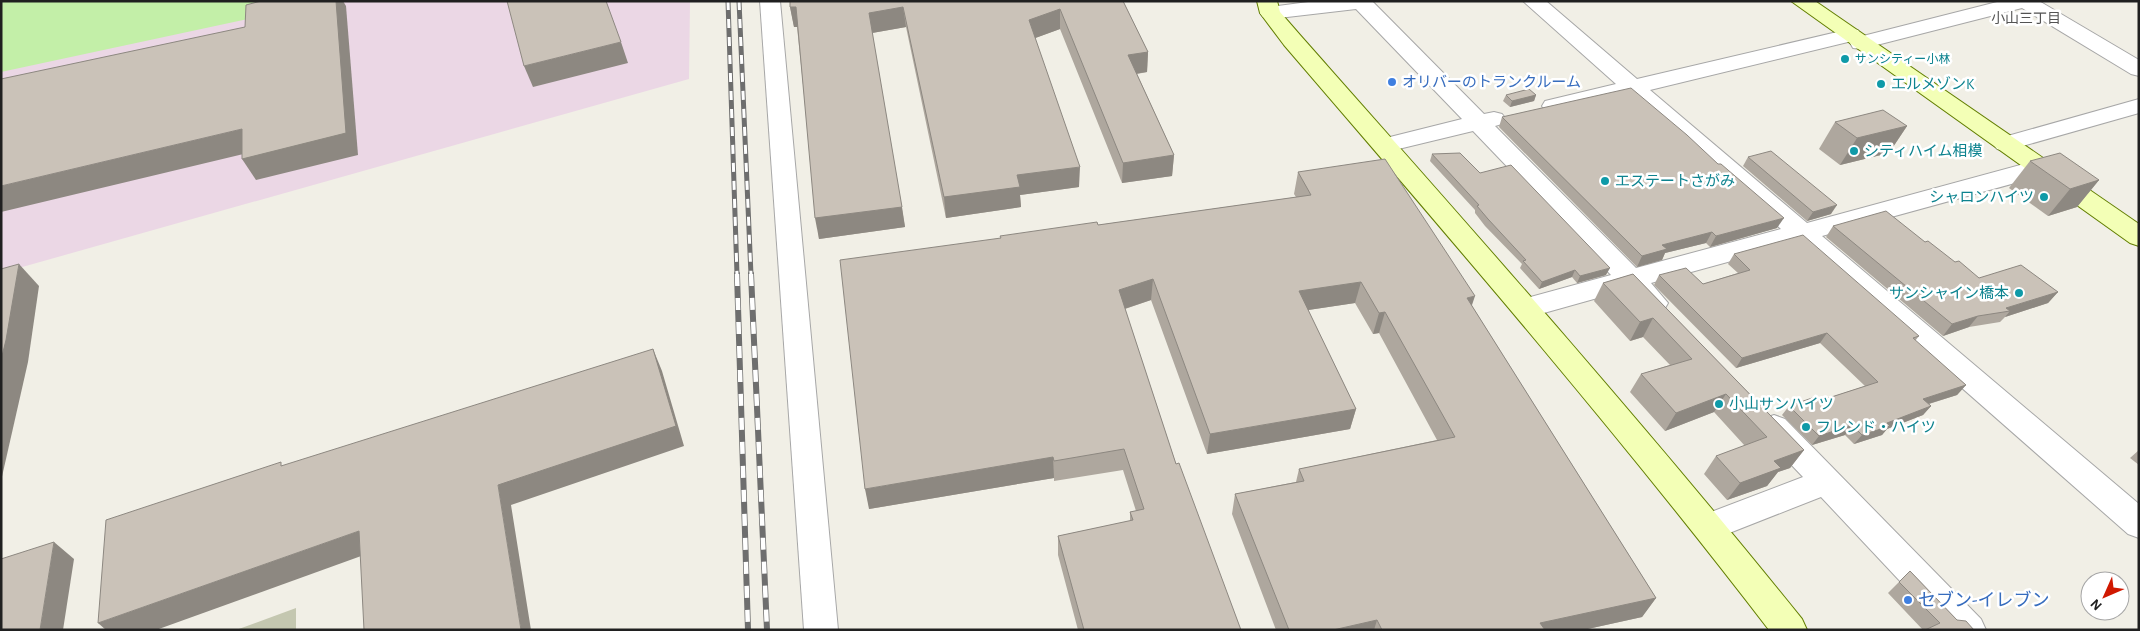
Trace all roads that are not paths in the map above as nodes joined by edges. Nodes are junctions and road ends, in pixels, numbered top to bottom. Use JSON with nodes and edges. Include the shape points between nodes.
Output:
{"nodes":[{"id":1,"x":770,"y":1,"type":"edge"},
{"id":2,"x":1533,"y":1,"type":"edge"},
{"id":3,"x":1800,"y":1,"type":"edge"},
{"id":4,"x":2025,"y":1,"type":"edge"},
{"id":5,"x":1360,"y":2,"type":"edge"},
{"id":6,"x":1268,"y":7,"type":"edge"},
{"id":7,"x":1855,"y":39,"type":"junction"},
{"id":8,"x":2139,"y":69,"type":"edge"},
{"id":9,"x":1631,"y":87,"type":"junction"},
{"id":10,"x":2139,"y":106,"type":"edge"},
{"id":11,"x":1479,"y":123,"type":"junction"},
{"id":12,"x":2005,"y":144,"type":"junction"},
{"id":13,"x":1386,"y":145,"type":"junction"},
{"id":14,"x":2039,"y":168,"type":"junction"},
{"id":15,"x":1802,"y":233,"type":"junction"},
{"id":16,"x":2139,"y":237,"type":"edge"},
{"id":17,"x":1631,"y":280,"type":"junction"},
{"id":18,"x":1526,"y":308,"type":"junction"},
{"id":19,"x":1672,"y":321,"type":"edge"},
{"id":20,"x":1759,"y":412,"type":"edge"},
{"id":21,"x":1826,"y":482,"type":"junction"},
{"id":22,"x":2139,"y":524,"type":"edge"},
{"id":23,"x":1709,"y":528,"type":"junction"},
{"id":24,"x":821,"y":630,"type":"edge"},
{"id":25,"x":1790,"y":630,"type":"edge"},
{"id":26,"x":1969,"y":630,"type":"edge"}],
"edges":[{"from":1,"to":24,"type":"street"},
{"from":2,"to":9,"type":"street"},
{"from":3,"to":7,"type":"street"},
{"from":4,"to":7,"type":"street"},
{"from":4,"to":8,"type":"street"},
{"from":5,"to":6,"type":"street"},
{"from":5,"to":11,"type":"street"},
{"from":6,"to":13,"type":"street"},
{"from":7,"to":9,"type":"street"},
{"from":7,"to":12,"type":"street"},
{"from":9,"to":11,"type":"street"},
{"from":9,"to":15,"type":"street"},
{"from":10,"to":12,"type":"street"},
{"from":11,"to":13,"type":"street"},
{"from":11,"to":17,"type":"street"},
{"from":12,"to":14,"type":"street"},
{"from":13,"to":18,"type":"street"},
{"from":14,"to":15,"type":"street"},
{"from":14,"to":16,"type":"street"},
{"from":15,"to":17,"type":"street"},
{"from":15,"to":22,"type":"street"},
{"from":17,"to":18,"type":"street"},
{"from":17,"to":19,"type":"street"},
{"from":18,"to":23,"type":"street"},
{"from":20,"to":21,"type":"street"},
{"from":21,"to":23,"type":"street"},
{"from":21,"to":26,"type":"street"},
{"from":23,"to":25,"type":"street"}]}
